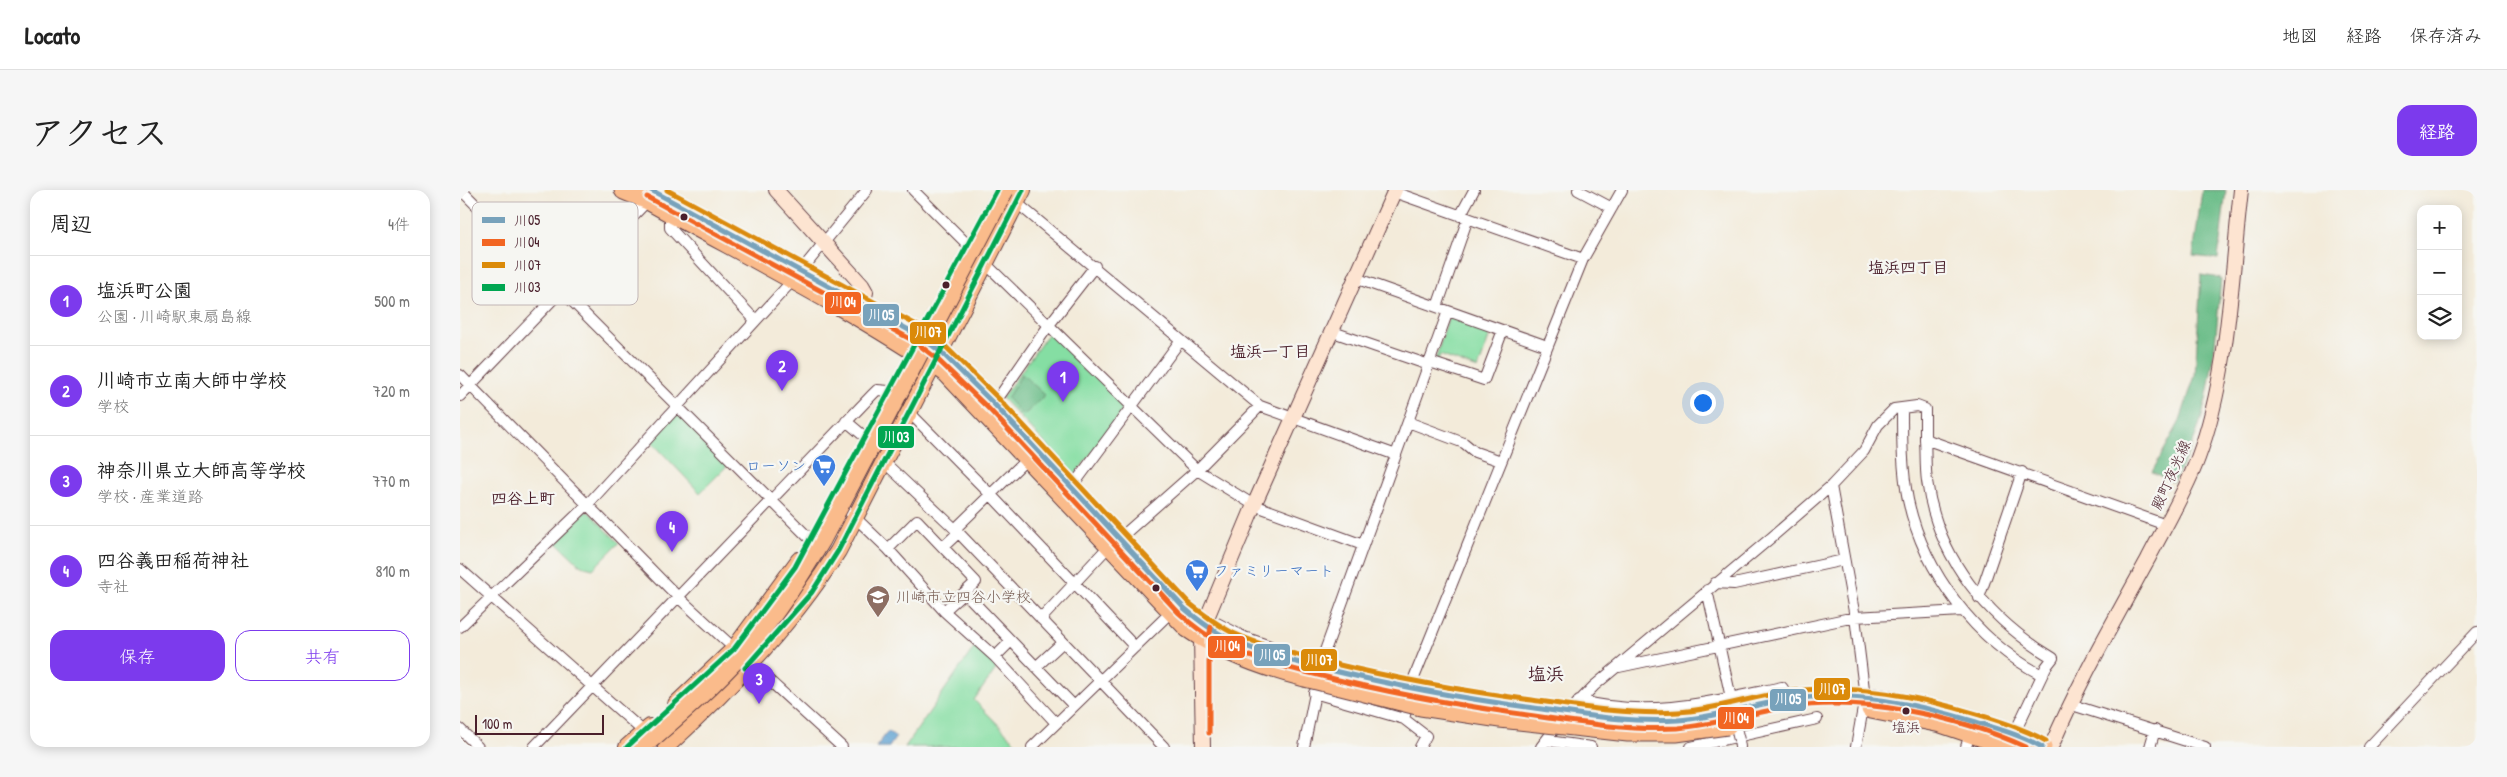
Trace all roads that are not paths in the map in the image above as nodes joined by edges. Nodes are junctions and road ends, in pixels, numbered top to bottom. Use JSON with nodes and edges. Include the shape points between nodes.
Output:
{"nodes":[{"id":1,"x":461,"y":190,"type":"edge"},
{"id":2,"x":624,"y":190,"type":"edge"},
{"id":3,"x":776,"y":190,"type":"edge"},
{"id":4,"x":867,"y":190,"type":"edge"},
{"id":5,"x":913,"y":190,"type":"edge"},
{"id":6,"x":997,"y":190,"type":"edge"},
{"id":7,"x":1474,"y":190,"type":"edge"},
{"id":8,"x":1578,"y":190,"type":"edge"},
{"id":9,"x":1622,"y":190,"type":"edge"},
{"id":10,"x":2241,"y":190,"type":"edge"},
{"id":11,"x":1394,"y":191,"type":"edge"},
{"id":12,"x":1015,"y":193,"type":"edge"},
{"id":13,"x":652,"y":195,"type":"edge"},
{"id":14,"x":473,"y":202,"type":"edge"},
{"id":15,"x":1612,"y":208,"type":"junction"},
{"id":16,"x":638,"y":209,"type":"edge"},
{"id":17,"x":673,"y":214,"type":"junction"},
{"id":18,"x":1464,"y":217,"type":"junction"},
{"id":19,"x":825,"y":243,"type":"junction"},
{"id":20,"x":967,"y":244,"type":"junction"},
{"id":21,"x":1583,"y":259,"type":"junction"},
{"id":22,"x":986,"y":264,"type":"junction"},
{"id":23,"x":1094,"y":266,"type":"junction"},
{"id":24,"x":796,"y":276,"type":"junction"},
{"id":25,"x":1355,"y":278,"type":"junction"},
{"id":26,"x":546,"y":305,"type":"edge"},
{"id":27,"x":577,"y":305,"type":"edge"},
{"id":28,"x":863,"y":306,"type":"junction"},
{"id":29,"x":1437,"y":307,"type":"junction"},
{"id":30,"x":1448,"y":311,"type":"junction"},
{"id":31,"x":755,"y":320,"type":"junction"},
{"id":32,"x":1049,"y":326,"type":"junction"},
{"id":33,"x":1502,"y":330,"type":"junction"},
{"id":34,"x":1333,"y":332,"type":"junction"},
{"id":35,"x":1180,"y":341,"type":"junction"},
{"id":36,"x":915,"y":342,"type":"junction"},
{"id":37,"x":1547,"y":346,"type":"junction"},
{"id":38,"x":938,"y":358,"type":"junction"},
{"id":39,"x":1430,"y":364,"type":"junction"},
{"id":40,"x":460,"y":376,"type":"edge"},
{"id":41,"x":470,"y":386,"type":"junction"},
{"id":42,"x":889,"y":391,"type":"junction"},
{"id":43,"x":460,"y":396,"type":"edge"},
{"id":44,"x":994,"y":404,"type":"junction"},
{"id":45,"x":676,"y":406,"type":"junction"},
{"id":46,"x":1260,"y":406,"type":"junction"},
{"id":47,"x":1132,"y":407,"type":"junction"},
{"id":48,"x":1902,"y":409,"type":"junction"},
{"id":49,"x":910,"y":413,"type":"junction"},
{"id":50,"x":1290,"y":417,"type":"junction"},
{"id":51,"x":846,"y":421,"type":"junction"},
{"id":52,"x":1408,"y":422,"type":"junction"},
{"id":53,"x":865,"y":437,"type":"junction"},
{"id":54,"x":1925,"y":439,"type":"junction"},
{"id":55,"x":1396,"y":455,"type":"junction"},
{"id":56,"x":1028,"y":458,"type":"junction"},
{"id":57,"x":1501,"y":461,"type":"junction"},
{"id":58,"x":884,"y":462,"type":"junction"},
{"id":59,"x":1197,"y":470,"type":"junction"},
{"id":60,"x":2022,"y":472,"type":"junction"},
{"id":61,"x":1831,"y":486,"type":"junction"},
{"id":62,"x":1072,"y":487,"type":"junction"},
{"id":63,"x":991,"y":495,"type":"junction"},
{"id":64,"x":834,"y":497,"type":"junction"},
{"id":65,"x":769,"y":500,"type":"junction"},
{"id":66,"x":587,"y":505,"type":"junction"},
{"id":67,"x":1254,"y":506,"type":"junction"},
{"id":68,"x":855,"y":519,"type":"junction"},
{"id":69,"x":2166,"y":524,"type":"junction"},
{"id":70,"x":956,"y":531,"type":"junction"},
{"id":71,"x":811,"y":540,"type":"junction"},
{"id":72,"x":1115,"y":542,"type":"junction"},
{"id":73,"x":1363,"y":545,"type":"junction"},
{"id":74,"x":943,"y":547,"type":"junction"},
{"id":75,"x":888,"y":549,"type":"junction"},
{"id":76,"x":1844,"y":560,"type":"junction"},
{"id":77,"x":460,"y":570,"type":"edge"},
{"id":78,"x":1074,"y":583,"type":"junction"},
{"id":79,"x":1711,"y":586,"type":"junction"},
{"id":80,"x":964,"y":593,"type":"junction"},
{"id":81,"x":678,"y":597,"type":"junction"},
{"id":82,"x":492,"y":598,"type":"junction"},
{"id":83,"x":1979,"y":598,"type":"junction"},
{"id":84,"x":1172,"y":610,"type":"junction"},
{"id":85,"x":944,"y":611,"type":"junction"},
{"id":86,"x":1962,"y":611,"type":"junction"},
{"id":87,"x":1855,"y":617,"type":"junction"},
{"id":88,"x":1041,"y":619,"type":"junction"},
{"id":89,"x":460,"y":627,"type":"edge"},
{"id":90,"x":1203,"y":631,"type":"junction"},
{"id":91,"x":2477,"y":632,"type":"edge"},
{"id":92,"x":1011,"y":641,"type":"junction"},
{"id":93,"x":1063,"y":642,"type":"junction"},
{"id":94,"x":1719,"y":645,"type":"junction"},
{"id":95,"x":1135,"y":647,"type":"junction"},
{"id":96,"x":734,"y":649,"type":"junction"},
{"id":97,"x":995,"y":657,"type":"junction"},
{"id":98,"x":749,"y":663,"type":"junction"},
{"id":99,"x":1036,"y":667,"type":"junction"},
{"id":100,"x":1616,"y":668,"type":"junction"},
{"id":101,"x":1313,"y":674,"type":"junction"},
{"id":102,"x":2042,"y":675,"type":"junction"},
{"id":103,"x":1100,"y":680,"type":"junction"},
{"id":104,"x":591,"y":687,"type":"junction"},
{"id":105,"x":1579,"y":700,"type":"junction"},
{"id":106,"x":1864,"y":702,"type":"junction"},
{"id":107,"x":2069,"y":704,"type":"junction"},
{"id":108,"x":1074,"y":706,"type":"junction"},
{"id":109,"x":1404,"y":719,"type":"junction"},
{"id":110,"x":1817,"y":719,"type":"dead end"},
{"id":111,"x":1056,"y":723,"type":"junction"},
{"id":112,"x":460,"y":729,"type":"edge"},
{"id":113,"x":1735,"y":730,"type":"edge"},
{"id":114,"x":2155,"y":730,"type":"junction"},
{"id":115,"x":643,"y":740,"type":"edge"},
{"id":116,"x":1968,"y":740,"type":"edge"},
{"id":117,"x":2013,"y":740,"type":"edge"},
{"id":118,"x":1545,"y":744,"type":"edge"},
{"id":119,"x":478,"y":747,"type":"edge"},
{"id":120,"x":534,"y":747,"type":"edge"},
{"id":121,"x":627,"y":747,"type":"edge"},
{"id":122,"x":658,"y":747,"type":"edge"},
{"id":123,"x":666,"y":747,"type":"edge"},
{"id":124,"x":842,"y":747,"type":"edge"},
{"id":125,"x":1032,"y":747,"type":"edge"},
{"id":126,"x":1164,"y":747,"type":"edge"},
{"id":127,"x":1202,"y":747,"type":"edge"},
{"id":128,"x":1304,"y":747,"type":"edge"},
{"id":129,"x":1420,"y":747,"type":"edge"},
{"id":130,"x":1591,"y":747,"type":"edge"},
{"id":131,"x":1691,"y":747,"type":"edge"},
{"id":132,"x":1856,"y":747,"type":"edge"},
{"id":133,"x":2042,"y":747,"type":"edge"},
{"id":134,"x":2051,"y":747,"type":"edge"},
{"id":135,"x":2150,"y":747,"type":"edge"},
{"id":136,"x":2205,"y":747,"type":"edge"},
{"id":137,"x":2369,"y":747,"type":"edge"}],
"edges":[{"from":1,"to":14,"type":"street"},
{"from":2,"to":13,"type":"highway"},
{"from":3,"to":19,"type":"street"},
{"from":4,"to":19,"type":"street"},
{"from":5,"to":20,"type":"street"},
{"from":6,"to":20,"type":"main road"},
{"from":7,"to":18,"type":"street"},
{"from":8,"to":15,"type":"street"},
{"from":9,"to":15,"type":"street"},
{"from":10,"to":69,"type":"street","name":"殿町夜光線","via":[[2216,397],[2198,459]]},
{"from":11,"to":18,"type":"street"},
{"from":11,"to":25,"type":"street"},
{"from":12,"to":22,"type":"main road"},
{"from":12,"to":23,"type":"street"},
{"from":12,"to":115,"type":"highway","bridge":true,"via":[[796,581],[744,650],[693,702]]},
{"from":12,"to":122,"type":"highway","via":[[831,543],[804,588],[752,657]]},
{"from":13,"to":16,"type":"street"},
{"from":13,"to":17,"type":"highway"},
{"from":13,"to":24,"type":"highway"},
{"from":15,"to":21,"type":"street"},
{"from":17,"to":24,"type":"highway"},
{"from":17,"to":31,"type":"street","via":[[670,228]]},
{"from":18,"to":21,"type":"street"},
{"from":18,"to":29,"type":"street"},
{"from":19,"to":24,"type":"street"},
{"from":19,"to":28,"type":"street","via":[[862,285],[866,292]]},
{"from":20,"to":36,"type":"main road"},
{"from":21,"to":37,"type":"street"},
{"from":22,"to":32,"type":"street"},
{"from":22,"to":38,"type":"main road"},
{"from":23,"to":32,"type":"street"},
{"from":23,"to":35,"type":"street"},
{"from":24,"to":28,"type":"highway"},
{"from":24,"to":31,"type":"street"},
{"from":24,"to":36,"type":"highway"},
{"from":25,"to":29,"type":"street"},
{"from":25,"to":34,"type":"street"},
{"from":26,"to":41,"type":"street"},
{"from":27,"to":45,"type":"street"},
{"from":28,"to":36,"type":"highway"},
{"from":29,"to":30,"type":"street"},
{"from":30,"to":33,"type":"street"},
{"from":30,"to":39,"type":"street"},
{"from":31,"to":45,"type":"street"},
{"from":32,"to":44,"type":"street"},
{"from":32,"to":47,"type":"street"},
{"from":33,"to":37,"type":"street"},
{"from":33,"to":39,"type":"street","via":[[1484,380]]},
{"from":34,"to":39,"type":"street"},
{"from":34,"to":50,"type":"street"},
{"from":35,"to":46,"type":"street"},
{"from":35,"to":47,"type":"street"},
{"from":36,"to":38,"type":"highway"},
{"from":36,"to":42,"type":"main road"},
{"from":37,"to":57,"type":"street"},
{"from":38,"to":44,"type":"highway"},
{"from":38,"to":49,"type":"main road"},
{"from":38,"to":56,"type":"highway","via":[[946,372]]},
{"from":39,"to":52,"type":"street"},
{"from":40,"to":41,"type":"street"},
{"from":41,"to":43,"type":"street"},
{"from":41,"to":66,"type":"street"},
{"from":42,"to":51,"type":"street","via":[[877,390]]},
{"from":42,"to":53,"type":"main road"},
{"from":44,"to":62,"type":"highway"},
{"from":45,"to":65,"type":"street"},
{"from":45,"to":66,"type":"street"},
{"from":46,"to":50,"type":"street"},
{"from":46,"to":59,"type":"street"},
{"from":47,"to":59,"type":"street"},
{"from":47,"to":62,"type":"street"},
{"from":48,"to":54,"type":"street","via":[[1917,406],[1925,409]]},
{"from":48,"to":61,"type":"street","via":[[1894,409],[1878,425],[1864,451]]},
{"from":48,"to":86,"type":"street","via":[[1905,479],[1914,521],[1926,552]]},
{"from":49,"to":58,"type":"main road"},
{"from":49,"to":63,"type":"street"},
{"from":50,"to":55,"type":"street"},
{"from":50,"to":67,"type":"street"},
{"from":51,"to":53,"type":"street"},
{"from":51,"to":65,"type":"street"},
{"from":52,"to":55,"type":"street"},
{"from":52,"to":57,"type":"street"},
{"from":53,"to":64,"type":"main road"},
{"from":54,"to":60,"type":"street"},
{"from":54,"to":83,"type":"street","via":[[1927,480],[1936,520],[1954,560]]},
{"from":55,"to":73,"type":"street"},
{"from":56,"to":63,"type":"street"},
{"from":56,"to":72,"type":"highway"},
{"from":57,"to":109,"type":"street","via":[[1414,678]]},
{"from":58,"to":68,"type":"main road"},
{"from":58,"to":70,"type":"street"},
{"from":59,"to":67,"type":"street"},
{"from":59,"to":72,"type":"street"},
{"from":60,"to":69,"type":"street"},
{"from":60,"to":83,"type":"street"},
{"from":61,"to":76,"type":"street"},
{"from":61,"to":79,"type":"street"},
{"from":62,"to":72,"type":"highway"},
{"from":63,"to":70,"type":"street"},
{"from":63,"to":78,"type":"street"},
{"from":64,"to":68,"type":"street"},
{"from":64,"to":71,"type":"main road"},
{"from":65,"to":71,"type":"street"},
{"from":65,"to":81,"type":"street"},
{"from":66,"to":81,"type":"street"},
{"from":66,"to":82,"type":"street"},
{"from":67,"to":73,"type":"street"},
{"from":67,"to":90,"type":"street"},
{"from":68,"to":75,"type":"street"},
{"from":68,"to":98,"type":"main road","via":[[812,592]]},
{"from":69,"to":107,"type":"street","name":"殿町夜光線"},
{"from":70,"to":74,"type":"street"},
{"from":70,"to":88,"type":"street"},
{"from":71,"to":96,"type":"main road","via":[[795,567]]},
{"from":72,"to":78,"type":"street"},
{"from":72,"to":84,"type":"highway"},
{"from":72,"to":90,"type":"highway","via":[[1184,608]]},
{"from":73,"to":101,"type":"street"},
{"from":74,"to":75,"type":"street","via":[[917,520]]},
{"from":74,"to":80,"type":"street","via":[[976,582]]},
{"from":75,"to":85,"type":"street"},
{"from":76,"to":79,"type":"street"},
{"from":76,"to":87,"type":"street"},
{"from":77,"to":82,"type":"street"},
{"from":78,"to":88,"type":"street"},
{"from":78,"to":95,"type":"street"},
{"from":79,"to":94,"type":"street"},
{"from":79,"to":100,"type":"street"},
{"from":80,"to":85,"type":"street"},
{"from":80,"to":92,"type":"street"},
{"from":81,"to":96,"type":"street"},
{"from":81,"to":104,"type":"street"},
{"from":82,"to":89,"type":"street"},
{"from":82,"to":104,"type":"street"},
{"from":83,"to":102,"type":"street","via":[[2009,628],[2053,658]]},
{"from":84,"to":90,"type":"highway","via":[[1188,628]]},
{"from":84,"to":95,"type":"street"},
{"from":85,"to":97,"type":"street"},
{"from":86,"to":87,"type":"street"},
{"from":86,"to":102,"type":"street","via":[[2016,662]]},
{"from":87,"to":94,"type":"street"},
{"from":87,"to":106,"type":"street"},
{"from":88,"to":93,"type":"street"},
{"from":90,"to":101,"type":"highway","via":[[1259,663]]},
{"from":90,"to":101,"type":"street","via":[[1217,623],[1265,644]]},
{"from":90,"to":127,"type":"street"},
{"from":91,"to":137,"type":"street"},
{"from":92,"to":97,"type":"street"},
{"from":92,"to":99,"type":"street"},
{"from":93,"to":99,"type":"street"},
{"from":93,"to":103,"type":"street"},
{"from":94,"to":100,"type":"street"},
{"from":94,"to":113,"type":"street"},
{"from":95,"to":103,"type":"street"},
{"from":96,"to":98,"type":"street"},
{"from":96,"to":115,"type":"main road"},
{"from":97,"to":111,"type":"street"},
{"from":98,"to":123,"type":"main road"},
{"from":98,"to":124,"type":"street"},
{"from":99,"to":108,"type":"street"},
{"from":100,"to":105,"type":"street"},
{"from":101,"to":109,"type":"street"},
{"from":101,"to":113,"type":"highway","bridge":true,"via":[[1421,706],[1500,718],[1628,732]]},
{"from":101,"to":128,"type":"street"},
{"from":102,"to":117,"type":"street"},
{"from":103,"to":108,"type":"street"},
{"from":103,"to":126,"type":"street"},
{"from":104,"to":115,"type":"street"},
{"from":104,"to":120,"type":"street"},
{"from":105,"to":113,"type":"street","via":[[1614,707],[1702,705]]},
{"from":105,"to":118,"type":"street"},
{"from":106,"to":113,"type":"highway","via":[[1796,710]]},
{"from":106,"to":113,"type":"highway","via":[[1790,699]]},
{"from":106,"to":116,"type":"highway","via":[[1932,721]]},
{"from":106,"to":117,"type":"highway","via":[[1905,702]]},
{"from":106,"to":132,"type":"street"},
{"from":107,"to":114,"type":"street"},
{"from":107,"to":134,"type":"street","name":"殿町夜光線"},
{"from":108,"to":111,"type":"street"},
{"from":109,"to":129,"type":"street","via":[[1426,736]]},
{"from":110,"to":131,"type":"street"},
{"from":111,"to":125,"type":"street"},
{"from":112,"to":119,"type":"street"},
{"from":114,"to":135,"type":"street"},
{"from":114,"to":136,"type":"street"},
{"from":115,"to":121,"type":"main road"},
{"from":116,"to":117,"type":"highway"},
{"from":117,"to":133,"type":"highway"},
{"from":118,"to":130,"type":"street"}]}
